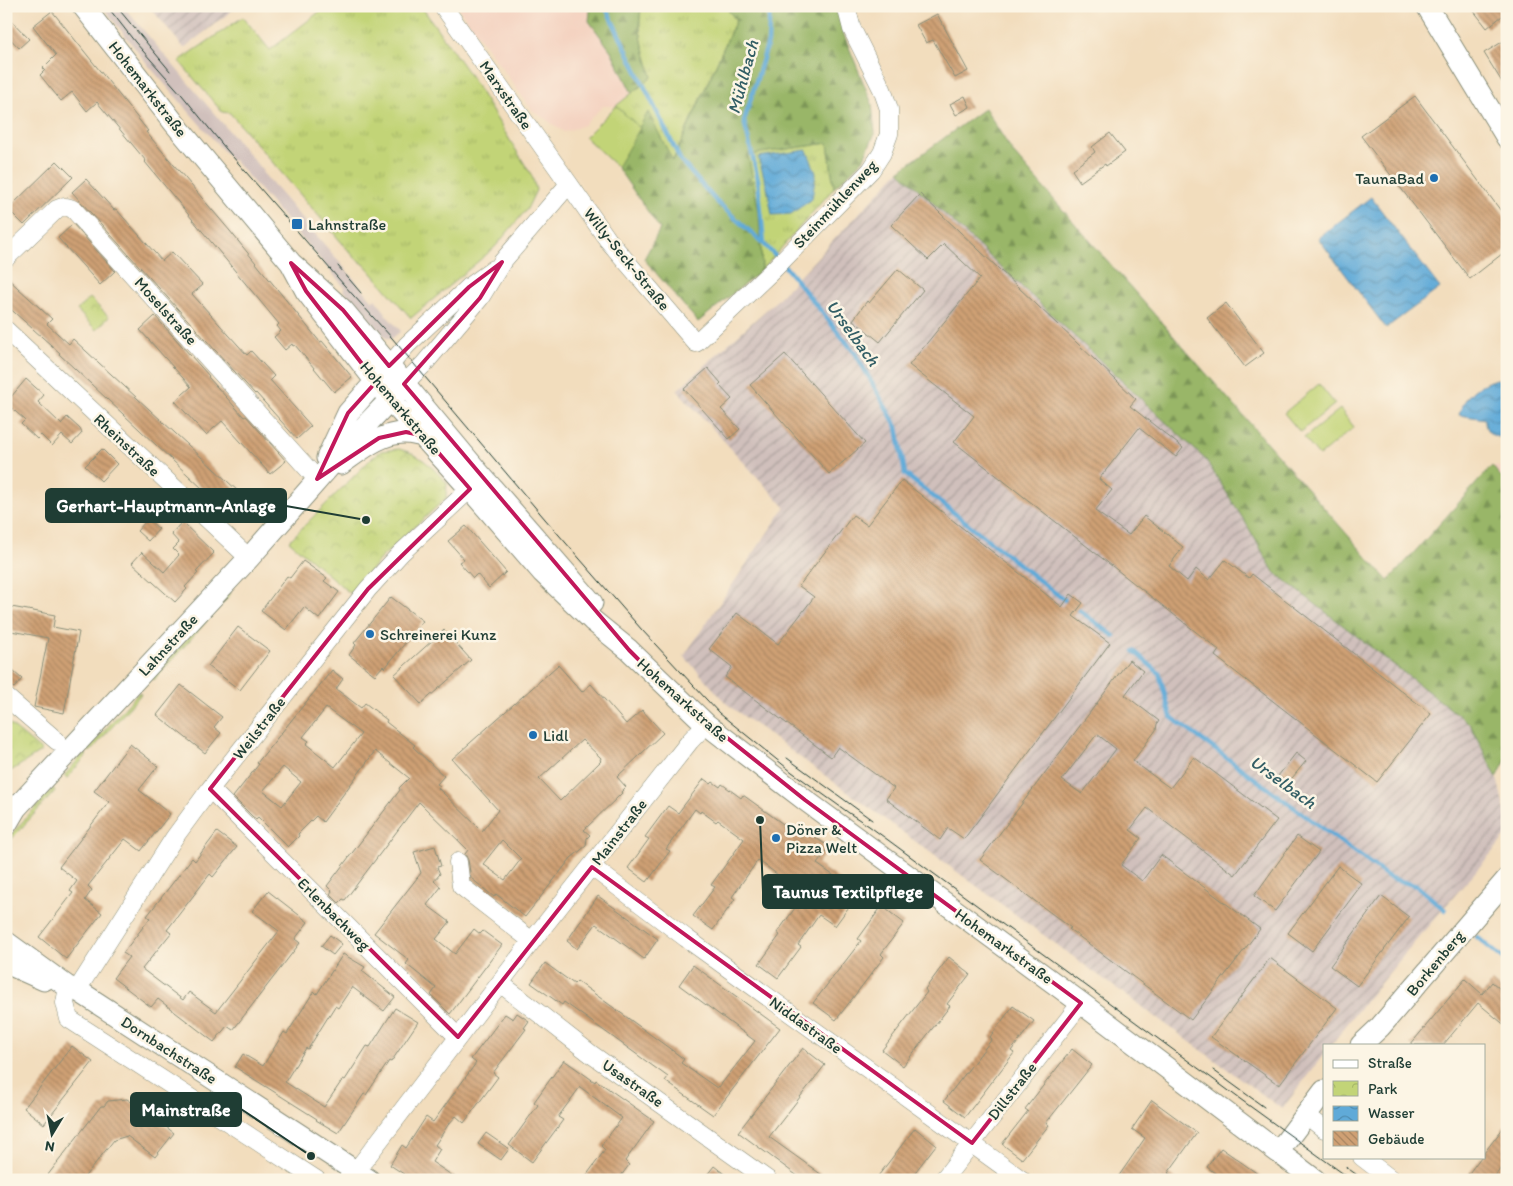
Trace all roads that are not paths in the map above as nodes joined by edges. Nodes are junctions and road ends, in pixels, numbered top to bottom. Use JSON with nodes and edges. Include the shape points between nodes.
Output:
{"nodes":[{"id":1,"x":83,"y":6,"type":"edge"},
{"id":2,"x":443,"y":6,"type":"edge"},
{"id":3,"x":846,"y":6,"type":"edge"},
{"id":4,"x":1426,"y":6,"type":"edge"},
{"id":5,"x":1507,"y":138,"type":"edge"},
{"id":6,"x":569,"y":184,"type":"junction"},
{"id":7,"x":6,"y":258,"type":"edge"},
{"id":8,"x":502,"y":262,"type":"junction"},
{"id":9,"x":291,"y":263,"type":"junction"},
{"id":10,"x":6,"y":330,"type":"edge"},
{"id":11,"x":696,"y":343,"type":"joint"},
{"id":12,"x":382,"y":374,"type":"junction"},
{"id":13,"x":404,"y":384,"type":"junction"},
{"id":14,"x":390,"y":400,"type":"junction"},
{"id":15,"x":424,"y":436,"type":"junction"},
{"id":16,"x":318,"y":479,"type":"junction"},
{"id":17,"x":470,"y":489,"type":"junction"},
{"id":18,"x":249,"y":558,"type":"junction"},
{"id":19,"x":628,"y":650,"type":"junction"},
{"id":20,"x":6,"y":697,"type":"edge"},
{"id":21,"x":706,"y":724,"type":"junction"},
{"id":22,"x":57,"y":741,"type":"dead end"},
{"id":23,"x":210,"y":789,"type":"junction"},
{"id":24,"x":10,"y":815,"type":"edge"},
{"id":25,"x":458,"y":862,"type":"dead end"},
{"id":26,"x":592,"y":867,"type":"junction"},
{"id":27,"x":1507,"y":880,"type":"edge"},
{"id":28,"x":532,"y":941,"type":"junction"},
{"id":29,"x":6,"y":942,"type":"edge"},
{"id":30,"x":6,"y":963,"type":"edge"},
{"id":31,"x":500,"y":983,"type":"junction"},
{"id":32,"x":72,"y":988,"type":"junction"},
{"id":33,"x":1081,"y":1003,"type":"junction"},
{"id":34,"x":458,"y":1038,"type":"junction"},
{"id":35,"x":1362,"y":1044,"type":"edge"},
{"id":36,"x":1323,"y":1092,"type":"edge"},
{"id":37,"x":1305,"y":1114,"type":"junction"},
{"id":38,"x":1323,"y":1128,"type":"edge"},
{"id":39,"x":972,"y":1143,"type":"junction"},
{"id":40,"x":1278,"y":1152,"type":"junction"},
{"id":41,"x":1363,"y":1158,"type":"edge"},
{"id":42,"x":357,"y":1177,"type":"edge"},
{"id":43,"x":317,"y":1180,"type":"edge"},
{"id":44,"x":768,"y":1180,"type":"edge"},
{"id":45,"x":943,"y":1180,"type":"edge"},
{"id":46,"x":1022,"y":1180,"type":"edge"},
{"id":47,"x":1314,"y":1180,"type":"edge"},
{"id":48,"x":1392,"y":1180,"type":"edge"}],
"edges":[{"from":1,"to":9,"type":"street","name":"Hohemarkstraße","via":[[175,124]]},
{"from":2,"to":6,"type":"street","name":"Marxstraße"},
{"from":3,"to":11,"type":"street","name":"Steinmühlenweg","via":[[852,29],[889,109],[889,134],[882,153],[871,170],[780,263]]},
{"from":4,"to":5,"type":"street"},
{"from":6,"to":8,"type":"street"},
{"from":6,"to":11,"type":"street","name":"Willy-Seck-Straße","via":[[608,240]]},
{"from":7,"to":16,"type":"street","name":"Moselstraße","via":[[57,209],[69,206]]},
{"from":8,"to":12,"type":"street","via":[[468,287]]},
{"from":8,"to":13,"type":"street","via":[[480,298]]},
{"from":9,"to":12,"type":"street","name":"Hohemarkstraße","via":[[306,292]]},
{"from":9,"to":12,"type":"street","name":"Hohemarkstraße","via":[[342,310]]},
{"from":10,"to":18,"type":"street","name":"Rheinstraße"},
{"from":12,"to":13,"type":"street","name":"Hohemarkstraße"},
{"from":12,"to":14,"type":"street","name":"Hohemarkstraße"},
{"from":12,"to":16,"type":"street","name":"Lahnstraße","via":[[348,413]]},
{"from":13,"to":14,"type":"street","name":"Lahnstraße"},
{"from":13,"to":19,"type":"street","name":"Hohemarkstraße","via":[[600,612]]},
{"from":14,"to":15,"type":"street","name":"Hohemarkstraße"},
{"from":14,"to":16,"type":"street","name":"Lahnstraße"},
{"from":15,"to":16,"type":"street","name":"Lahnstraße","via":[[406,432],[379,438]]},
{"from":15,"to":17,"type":"street","name":"Hohemarkstraße"},
{"from":16,"to":18,"type":"street","name":"Lahnstraße"},
{"from":17,"to":19,"type":"street","name":"Hohemarkstraße","via":[[543,573]]},
{"from":17,"to":23,"type":"street","name":"Weilstraße","via":[[401,553],[368,589]]},
{"from":18,"to":24,"type":"street","name":"Lahnstraße"},
{"from":19,"to":21,"type":"street","name":"Hohemarkstraße"},
{"from":20,"to":22,"type":"street"},
{"from":21,"to":26,"type":"street","name":"Mainstraße"},
{"from":21,"to":33,"type":"street","name":"Hohemarkstraße"},
{"from":23,"to":32,"type":"street","name":"Weilstraße"},
{"from":23,"to":34,"type":"street","name":"Erlenbachweg"},
{"from":25,"to":28,"type":"street","via":[[461,886]]},
{"from":26,"to":28,"type":"street","name":"Mainstraße"},
{"from":26,"to":39,"type":"street","name":"Niddastraße"},
{"from":27,"to":35,"type":"street","name":"Borkenberg"},
{"from":28,"to":31,"type":"street","name":"Mainstraße"},
{"from":29,"to":32,"type":"street","name":"Dornbachstraße"},
{"from":30,"to":32,"type":"street","name":"Dornbachstraße","via":[[54,985]]},
{"from":31,"to":34,"type":"street","name":"Mainstraße"},
{"from":31,"to":44,"type":"street","name":"Usastraße","via":[[591,1054]]},
{"from":32,"to":42,"type":"street","name":"Dornbachstraße"},
{"from":32,"to":43,"type":"street","name":"Dornbachstraße","via":[[66,1003],[69,1019]]},
{"from":33,"to":39,"type":"street","name":"Dillstraße"},
{"from":33,"to":40,"type":"street","name":"Hohemarkstraße"},
{"from":34,"to":42,"type":"street","name":"Mainstraße"},
{"from":36,"to":37,"type":"street"},
{"from":37,"to":38,"type":"street"},
{"from":37,"to":40,"type":"street"},
{"from":39,"to":45,"type":"street","name":"Dillstraße"},
{"from":39,"to":46,"type":"street","name":"Niddastraße"},
{"from":40,"to":47,"type":"street","name":"Hohemarkstraße"},
{"from":41,"to":48,"type":"street"}]}
